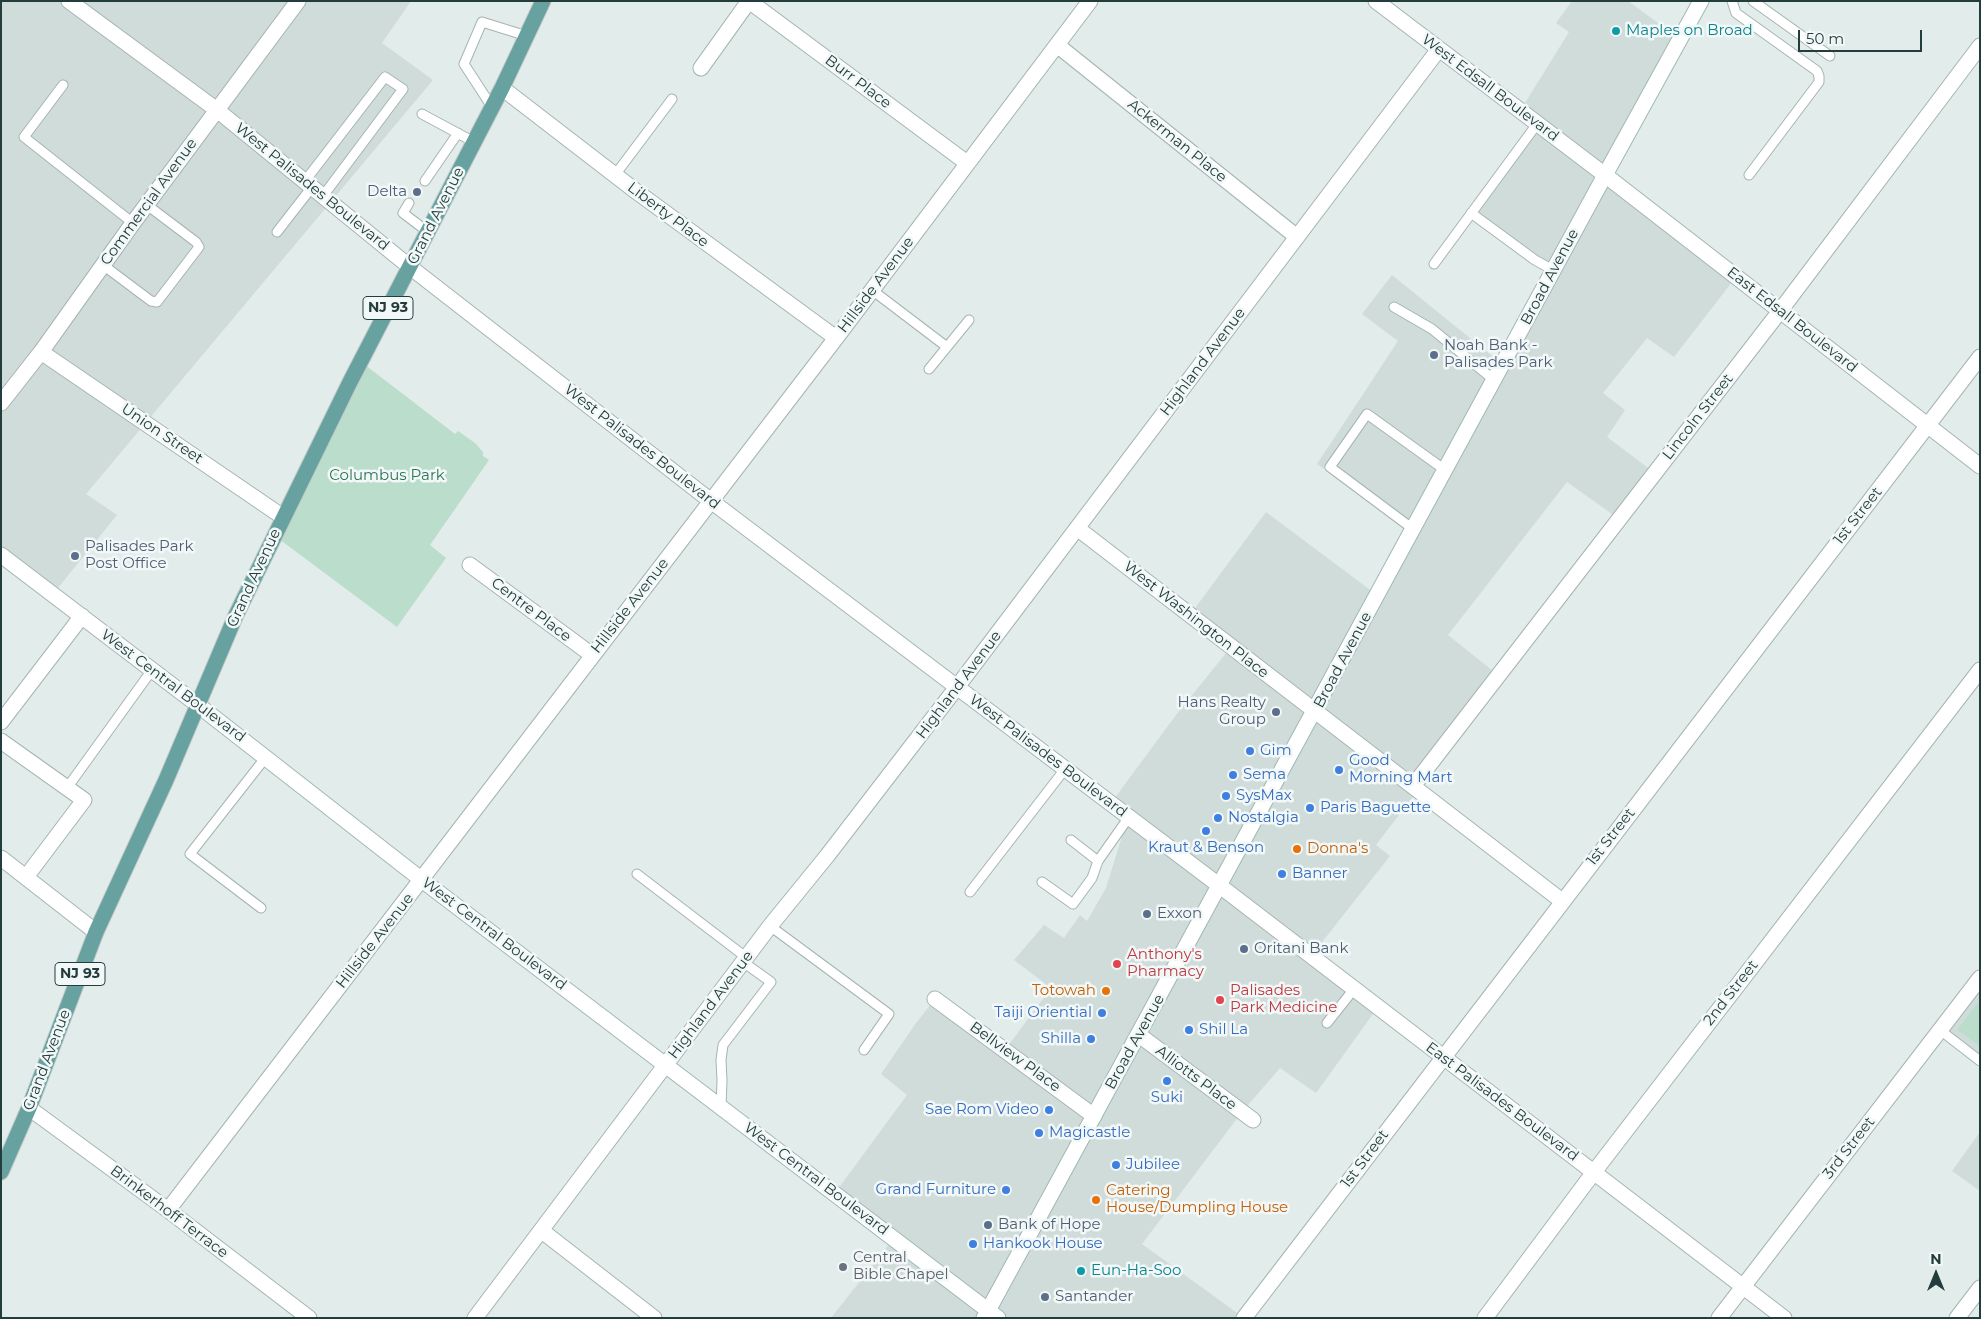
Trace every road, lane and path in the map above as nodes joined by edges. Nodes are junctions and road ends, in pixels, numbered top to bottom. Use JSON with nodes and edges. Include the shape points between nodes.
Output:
{"nodes":[{"id":1,"x":69,"y":1,"type":"edge"},
{"id":2,"x":298,"y":1,"type":"edge"},
{"id":3,"x":543,"y":1,"type":"edge"},
{"id":4,"x":749,"y":1,"type":"edge"},
{"id":5,"x":1090,"y":1,"type":"edge"},
{"id":6,"x":1376,"y":1,"type":"edge"},
{"id":7,"x":1701,"y":1,"type":"edge"},
{"id":8,"x":1732,"y":1,"type":"edge"},
{"id":9,"x":1753,"y":1,"type":"edge"},
{"id":10,"x":527,"y":36,"type":"junction"},
{"id":11,"x":1057,"y":45,"type":"junction"},
{"id":12,"x":1980,"y":46,"type":"edge"},
{"id":13,"x":1439,"y":49,"type":"junction"},
{"id":14,"x":1830,"y":56,"type":"dead end"},
{"id":15,"x":701,"y":68,"type":"dead end"},
{"id":16,"x":63,"y":85,"type":"dead end"},
{"id":17,"x":502,"y":88,"type":"junction"},
{"id":18,"x":672,"y":99,"type":"dead end"},
{"id":19,"x":492,"y":107,"type":"junction"},
{"id":20,"x":217,"y":110,"type":"junction"},
{"id":21,"x":422,"y":114,"type":"dead end"},
{"id":22,"x":1537,"y":124,"type":"junction"},
{"id":23,"x":458,"y":133,"type":"junction"},
{"id":24,"x":474,"y":142,"type":"junction"},
{"id":25,"x":967,"y":163,"type":"junction"},
{"id":26,"x":615,"y":175,"type":"junction"},
{"id":27,"x":1605,"y":175,"type":"junction"},
{"id":28,"x":1749,"y":175,"type":"dead end"},
{"id":29,"x":425,"y":181,"type":"dead end"},
{"id":30,"x":313,"y":188,"type":"junction"},
{"id":31,"x":409,"y":204,"type":"dead end"},
{"id":32,"x":147,"y":205,"type":"junction"},
{"id":33,"x":1471,"y":213,"type":"junction"},
{"id":34,"x":133,"y":224,"type":"junction"},
{"id":35,"x":277,"y":232,"type":"dead end"},
{"id":36,"x":428,"y":232,"type":"junction"},
{"id":37,"x":1297,"y":237,"type":"junction"},
{"id":38,"x":1434,"y":264,"type":"dead end"},
{"id":39,"x":103,"y":265,"type":"junction"},
{"id":40,"x":410,"y":267,"type":"junction"},
{"id":41,"x":1553,"y":270,"type":"junction"},
{"id":42,"x":872,"y":290,"type":"junction"},
{"id":43,"x":1394,"y":308,"type":"dead end"},
{"id":44,"x":1780,"y":311,"type":"junction"},
{"id":45,"x":969,"y":320,"type":"dead end"},
{"id":46,"x":836,"y":338,"type":"junction"},
{"id":47,"x":947,"y":347,"type":"junction"},
{"id":48,"x":41,"y":352,"type":"junction"},
{"id":49,"x":1980,"y":357,"type":"edge"},
{"id":50,"x":929,"y":370,"type":"dead end"},
{"id":51,"x":1494,"y":380,"type":"junction"},
{"id":52,"x":1,"y":403,"type":"edge"},
{"id":53,"x":1928,"y":426,"type":"junction"},
{"id":54,"x":1980,"y":466,"type":"edge"},
{"id":55,"x":1445,"y":470,"type":"junction"},
{"id":56,"x":711,"y":501,"type":"junction"},
{"id":57,"x":284,"y":517,"type":"junction"},
{"id":58,"x":1077,"y":528,"type":"junction"},
{"id":59,"x":1413,"y":529,"type":"junction"},
{"id":60,"x":1,"y":555,"type":"edge"},
{"id":61,"x":470,"y":565,"type":"dead end"},
{"id":62,"x":82,"y":616,"type":"junction"},
{"id":63,"x":592,"y":656,"type":"junction"},
{"id":64,"x":152,"y":670,"type":"junction"},
{"id":65,"x":1980,"y":670,"type":"edge"},
{"id":66,"x":957,"y":687,"type":"junction"},
{"id":67,"x":198,"y":705,"type":"junction"},
{"id":68,"x":1315,"y":711,"type":"junction"},
{"id":69,"x":1,"y":722,"type":"edge"},
{"id":70,"x":1,"y":741,"type":"edge"},
{"id":71,"x":266,"y":757,"type":"junction"},
{"id":72,"x":1065,"y":769,"type":"junction"},
{"id":73,"x":1412,"y":786,"type":"junction"},
{"id":74,"x":67,"y":788,"type":"junction"},
{"id":75,"x":1128,"y":817,"type":"junction"},
{"id":76,"x":1071,"y":840,"type":"dead end"},
{"id":77,"x":1,"y":858,"type":"edge"},
{"id":78,"x":1098,"y":861,"type":"junction"},
{"id":79,"x":637,"y":874,"type":"dead end"},
{"id":80,"x":26,"y":877,"type":"junction"},
{"id":81,"x":422,"y":880,"type":"junction"},
{"id":82,"x":1042,"y":882,"type":"dead end"},
{"id":83,"x":1220,"y":886,"type":"junction"},
{"id":84,"x":970,"y":892,"type":"dead end"},
{"id":85,"x":1562,"y":901,"type":"junction"},
{"id":86,"x":261,"y":908,"type":"dead end"},
{"id":87,"x":770,"y":926,"type":"junction"},
{"id":88,"x":96,"y":932,"type":"junction"},
{"id":89,"x":745,"y":960,"type":"junction"},
{"id":90,"x":1980,"y":978,"type":"edge"},
{"id":91,"x":1354,"y":989,"type":"junction"},
{"id":92,"x":935,"y":999,"type":"dead end"},
{"id":93,"x":1327,"y":1023,"type":"dead end"},
{"id":94,"x":1940,"y":1030,"type":"junction"},
{"id":95,"x":1138,"y":1035,"type":"junction"},
{"id":96,"x":864,"y":1050,"type":"dead end"},
{"id":97,"x":1443,"y":1056,"type":"junction"},
{"id":98,"x":1980,"y":1061,"type":"edge"},
{"id":99,"x":666,"y":1065,"type":"junction"},
{"id":100,"x":721,"y":1107,"type":"junction"},
{"id":101,"x":29,"y":1108,"type":"junction"},
{"id":102,"x":1094,"y":1116,"type":"junction"},
{"id":103,"x":1253,"y":1120,"type":"dead end"},
{"id":104,"x":1,"y":1172,"type":"edge"},
{"id":105,"x":1594,"y":1172,"type":"junction"},
{"id":106,"x":168,"y":1210,"type":"junction"},
{"id":107,"x":542,"y":1231,"type":"junction"},
{"id":108,"x":1743,"y":1286,"type":"junction"},
{"id":109,"x":1980,"y":1288,"type":"edge"},
{"id":110,"x":990,"y":1315,"type":"edge"},
{"id":111,"x":309,"y":1318,"type":"edge"},
{"id":112,"x":475,"y":1318,"type":"edge"},
{"id":113,"x":654,"y":1318,"type":"edge"},
{"id":114,"x":1244,"y":1318,"type":"edge"},
{"id":115,"x":1485,"y":1318,"type":"edge"},
{"id":116,"x":1719,"y":1318,"type":"edge"},
{"id":117,"x":1784,"y":1318,"type":"edge"},
{"id":118,"x":1957,"y":1318,"type":"edge"}],
"edges":[{"from":1,"to":20,"type":"street","name":"West Palisades Boulevard"},
{"from":2,"to":20,"type":"street","name":"Commercial Avenue"},
{"from":3,"to":10,"type":"main road","name":"Grand Avenue","number":"NJ 93"},
{"from":4,"to":15,"type":"street"},
{"from":4,"to":25,"type":"street","name":"Burr Place"},
{"from":5,"to":11,"type":"street","name":"Hillside Avenue"},
{"from":6,"to":13,"type":"street","name":"West Edsall Boulevard"},
{"from":7,"to":27,"type":"street","name":"Broad Avenue"},
{"from":8,"to":28,"type":"lane","via":[[1736,13],[1817,71],[1819,76],[1819,82]]},
{"from":9,"to":14,"type":"lane"},
{"from":10,"to":17,"type":"main road","name":"Grand Avenue","number":"NJ 93"},
{"from":10,"to":19,"type":"lane","via":[[482,22],[464,64]]},
{"from":11,"to":25,"type":"street","name":"Hillside Avenue"},
{"from":11,"to":37,"type":"street","name":"Ackerman Place"},
{"from":12,"to":44,"type":"street","name":"Lincoln Street"},
{"from":13,"to":22,"type":"street","name":"West Edsall Boulevard"},
{"from":13,"to":37,"type":"street","name":"Highland Avenue"},
{"from":16,"to":34,"type":"lane","via":[[24,137]]},
{"from":17,"to":19,"type":"main road","name":"Grand Avenue","number":"NJ 93"},
{"from":17,"to":26,"type":"street","name":"Liberty Place"},
{"from":18,"to":26,"type":"lane"},
{"from":19,"to":24,"type":"main road","name":"Grand Avenue","number":"NJ 93"},
{"from":20,"to":30,"type":"street","name":"West Palisades Boulevard"},
{"from":20,"to":32,"type":"street","name":"Commercial Avenue"},
{"from":21,"to":23,"type":"lane"},
{"from":22,"to":27,"type":"street","name":"West Edsall Boulevard"},
{"from":22,"to":33,"type":"lane"},
{"from":23,"to":24,"type":"lane"},
{"from":23,"to":29,"type":"lane"},
{"from":24,"to":36,"type":"main road","name":"Grand Avenue","number":"NJ 93"},
{"from":25,"to":42,"type":"street","name":"Hillside Avenue"},
{"from":26,"to":46,"type":"street","name":"Liberty Place"},
{"from":27,"to":41,"type":"street","name":"Broad Avenue"},
{"from":27,"to":44,"type":"street","name":"East Edsall Boulevard"},
{"from":30,"to":30,"type":"lane","via":[[403,89],[385,77]]},
{"from":30,"to":35,"type":"lane"},
{"from":30,"to":40,"type":"street","name":"West Palisades Boulevard"},
{"from":31,"to":36,"type":"lane","via":[[403,213]]},
{"from":32,"to":34,"type":"street","name":"Commercial Avenue"},
{"from":32,"to":39,"type":"lane","via":[[199,246],[157,302],[150,301]]},
{"from":33,"to":38,"type":"lane"},
{"from":33,"to":41,"type":"lane"},
{"from":34,"to":39,"type":"street","name":"Commercial Avenue"},
{"from":36,"to":40,"type":"main road","name":"Grand Avenue","number":"NJ 93"},
{"from":37,"to":58,"type":"street","name":"Highland Avenue"},
{"from":39,"to":48,"type":"street","name":"Commercial Avenue"},
{"from":40,"to":56,"type":"street","name":"West Palisades Boulevard"},
{"from":40,"to":57,"type":"main road","name":"Grand Avenue","number":"NJ 93"},
{"from":41,"to":51,"type":"street","name":"Broad Avenue"},
{"from":42,"to":46,"type":"street","name":"Hillside Avenue"},
{"from":42,"to":47,"type":"lane"},
{"from":43,"to":51,"type":"lane","via":[[1432,329]]},
{"from":44,"to":53,"type":"street","name":"East Edsall Boulevard"},
{"from":44,"to":73,"type":"street","name":"Lincoln Street"},
{"from":45,"to":47,"type":"lane"},
{"from":46,"to":56,"type":"street","name":"Hillside Avenue"},
{"from":47,"to":50,"type":"lane"},
{"from":48,"to":52,"type":"street","name":"Commercial Avenue"},
{"from":48,"to":57,"type":"street","name":"Union Street"},
{"from":49,"to":53,"type":"street","name":"1st Street"},
{"from":51,"to":55,"type":"street","name":"Broad Avenue"},
{"from":53,"to":54,"type":"street","name":"East Edsall Boulevard"},
{"from":53,"to":85,"type":"street","name":"1st Street"},
{"from":55,"to":59,"type":"street","name":"Broad Avenue"},
{"from":55,"to":59,"type":"lane","via":[[1367,414],[1330,468]]},
{"from":56,"to":63,"type":"street","name":"Hillside Avenue"},
{"from":56,"to":66,"type":"street","name":"West Palisades Boulevard"},
{"from":57,"to":67,"type":"main road","name":"Grand Avenue","number":"NJ 93","via":[[236,615]]},
{"from":58,"to":66,"type":"street","name":"Highland Avenue"},
{"from":58,"to":68,"type":"street","name":"West Washington Place"},
{"from":59,"to":68,"type":"street","name":"Broad Avenue"},
{"from":60,"to":62,"type":"street","name":"West Central Boulevard"},
{"from":61,"to":63,"type":"street","name":"Centre Place"},
{"from":62,"to":64,"type":"street","name":"West Central Boulevard"},
{"from":62,"to":69,"type":"street"},
{"from":63,"to":81,"type":"street","name":"Hillside Avenue"},
{"from":64,"to":67,"type":"street","name":"West Central Boulevard"},
{"from":64,"to":74,"type":"lane"},
{"from":65,"to":105,"type":"street","name":"2nd Street"},
{"from":66,"to":72,"type":"street","name":"West Palisades Boulevard"},
{"from":66,"to":87,"type":"street","name":"Highland Avenue"},
{"from":67,"to":71,"type":"street","name":"West Central Boulevard"},
{"from":67,"to":88,"type":"main road","name":"Grand Avenue","number":"NJ 93"},
{"from":68,"to":73,"type":"street","name":"West Washington Place"},
{"from":68,"to":83,"type":"street","name":"Broad Avenue"},
{"from":70,"to":74,"type":"street"},
{"from":71,"to":81,"type":"street","name":"West Central Boulevard"},
{"from":71,"to":86,"type":"lane","via":[[190,854]]},
{"from":72,"to":75,"type":"street","name":"West Palisades Boulevard"},
{"from":72,"to":84,"type":"lane"},
{"from":73,"to":85,"type":"street","name":"West Washington Place"},
{"from":74,"to":80,"type":"street","via":[[84,800]]},
{"from":75,"to":78,"type":"lane"},
{"from":75,"to":83,"type":"street","name":"West Palisades Boulevard"},
{"from":76,"to":78,"type":"lane"},
{"from":77,"to":80,"type":"street"},
{"from":78,"to":82,"type":"lane","via":[[1092,878],[1073,904]]},
{"from":79,"to":89,"type":"lane"},
{"from":80,"to":88,"type":"street"},
{"from":81,"to":99,"type":"street","name":"West Central Boulevard"},
{"from":81,"to":106,"type":"street","name":"Hillside Avenue"},
{"from":83,"to":91,"type":"street","name":"East Palisades Boulevard"},
{"from":83,"to":95,"type":"street","name":"Broad Avenue"},
{"from":85,"to":97,"type":"street","name":"1st Street"},
{"from":87,"to":89,"type":"street","name":"Highland Avenue"},
{"from":87,"to":96,"type":"lane","via":[[889,1014]]},
{"from":88,"to":101,"type":"main road","name":"Grand Avenue","number":"NJ 93"},
{"from":89,"to":99,"type":"street","name":"Highland Avenue"},
{"from":89,"to":100,"type":"lane","via":[[771,982],[723,1045]]},
{"from":90,"to":94,"type":"street","name":"3rd Street"},
{"from":91,"to":93,"type":"lane"},
{"from":91,"to":97,"type":"street","name":"East Palisades Boulevard"},
{"from":92,"to":102,"type":"street","name":"Bellview Place"},
{"from":94,"to":98,"type":"lane"},
{"from":94,"to":108,"type":"street","name":"3rd Street"},
{"from":95,"to":102,"type":"street","name":"Broad Avenue"},
{"from":95,"to":103,"type":"street","name":"Alliotts Place"},
{"from":97,"to":105,"type":"street","name":"East Palisades Boulevard"},
{"from":97,"to":114,"type":"street","name":"1st Street"},
{"from":99,"to":100,"type":"street","name":"West Central Boulevard"},
{"from":99,"to":107,"type":"street","name":"Highland Avenue"},
{"from":100,"to":110,"type":"street","name":"West Central Boulevard"},
{"from":101,"to":104,"type":"main road","name":"Grand Avenue","number":"NJ 93"},
{"from":101,"to":106,"type":"street","name":"Brinkerhoff Terrace"},
{"from":102,"to":110,"type":"street","name":"Broad Avenue"},
{"from":105,"to":108,"type":"street","name":"East Palisades Boulevard"},
{"from":105,"to":115,"type":"street","name":"2nd Street"},
{"from":106,"to":111,"type":"street","name":"Brinkerhoff Terrace"},
{"from":107,"to":112,"type":"street","name":"Highland Avenue"},
{"from":107,"to":113,"type":"street"},
{"from":108,"to":116,"type":"street","name":"3rd Street"},
{"from":108,"to":117,"type":"street","name":"East Palisades Boulevard"},
{"from":109,"to":118,"type":"street"}]}
